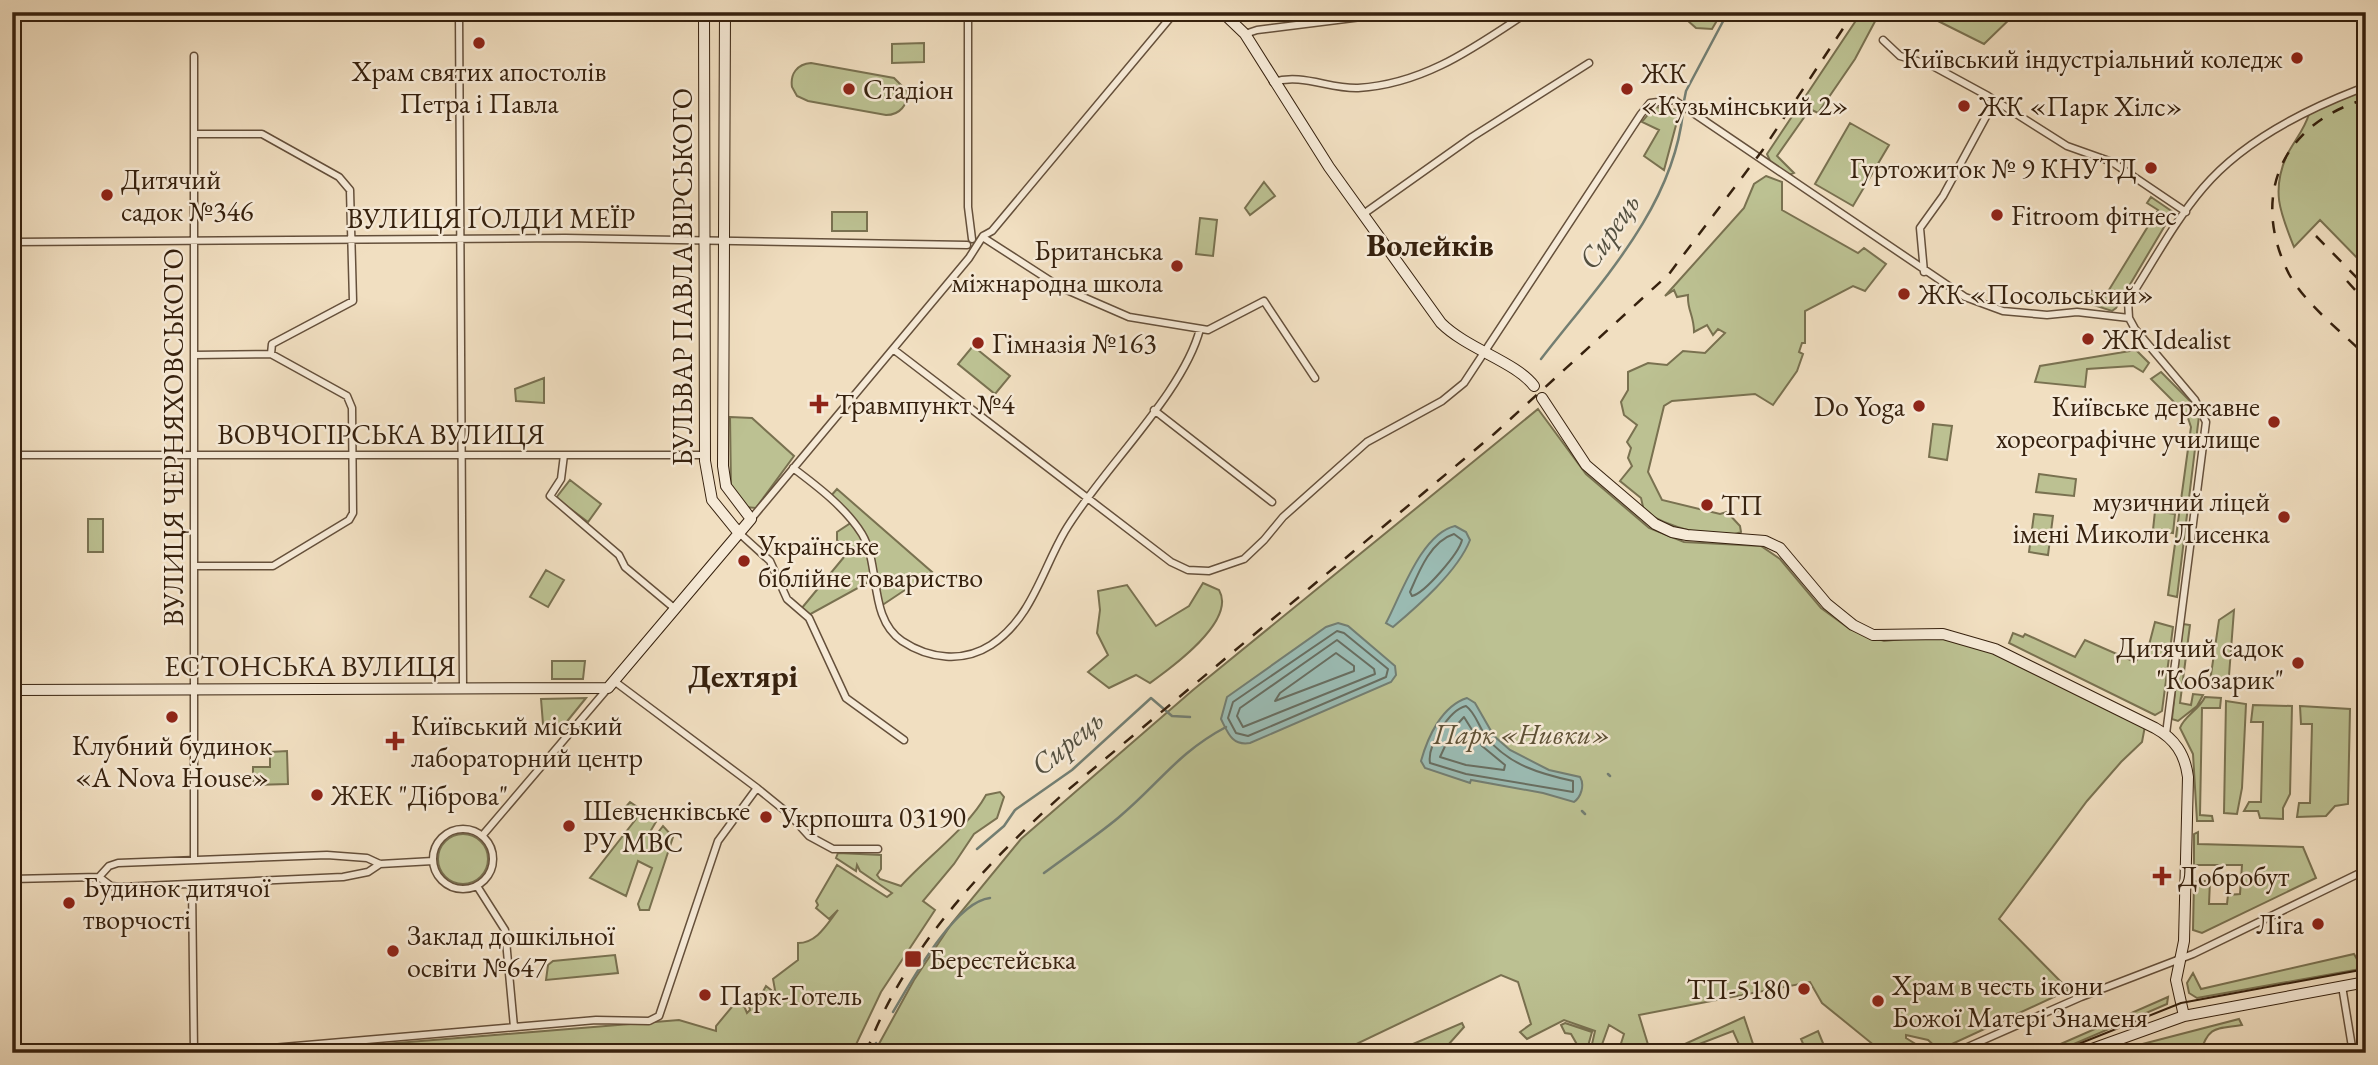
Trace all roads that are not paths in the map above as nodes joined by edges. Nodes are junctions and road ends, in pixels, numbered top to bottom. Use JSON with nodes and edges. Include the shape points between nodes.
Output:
{"nodes":[{"id":1,"x":12,"y":12,"type":"edge"},
{"id":2,"x":460,"y":12,"type":"edge"},
{"id":3,"x":704,"y":12,"type":"edge"},
{"id":4,"x":725,"y":12,"type":"edge"},
{"id":5,"x":968,"y":12,"type":"edge"},
{"id":6,"x":1175,"y":12,"type":"edge"},
{"id":7,"x":1222,"y":12,"type":"edge"},
{"id":8,"x":1401,"y":12,"type":"edge"},
{"id":9,"x":1528,"y":12,"type":"edge"},
{"id":10,"x":1245,"y":34,"type":"junction"},
{"id":11,"x":1883,"y":40,"type":"dead end"},
{"id":12,"x":194,"y":56,"type":"dead end"},
{"id":13,"x":1589,"y":63,"type":"dead end"},
{"id":14,"x":1273,"y":82,"type":"junction"},
{"id":15,"x":2357,"y":89,"type":"dead end"},
{"id":16,"x":1995,"y":100,"type":"junction"},
{"id":17,"x":195,"y":134,"type":"junction"},
{"id":18,"x":2186,"y":212,"type":"junction"},
{"id":19,"x":1362,"y":215,"type":"junction"},
{"id":20,"x":984,"y":237,"type":"junction"},
{"id":21,"x":195,"y":239,"type":"junction"},
{"id":22,"x":351,"y":239,"type":"junction"},
{"id":23,"x":460,"y":239,"type":"junction"},
{"id":24,"x":704,"y":239,"type":"junction"},
{"id":25,"x":725,"y":239,"type":"junction"},
{"id":26,"x":14,"y":242,"type":"edge"},
{"id":27,"x":970,"y":245,"type":"junction"},
{"id":28,"x":1924,"y":272,"type":"junction"},
{"id":29,"x":2129,"y":318,"type":"junction"},
{"id":30,"x":1200,"y":329,"type":"junction"},
{"id":31,"x":892,"y":349,"type":"junction"},
{"id":32,"x":271,"y":354,"type":"junction"},
{"id":33,"x":1483,"y":354,"type":"junction"},
{"id":34,"x":194,"y":355,"type":"junction"},
{"id":35,"x":1315,"y":378,"type":"dead end"},
{"id":36,"x":1534,"y":386,"type":"dead end"},
{"id":37,"x":1542,"y":398,"type":"dead end"},
{"id":38,"x":1154,"y":410,"type":"junction"},
{"id":39,"x":14,"y":455,"type":"junction"},
{"id":40,"x":193,"y":455,"type":"junction"},
{"id":41,"x":353,"y":455,"type":"junction"},
{"id":42,"x":462,"y":455,"type":"junction"},
{"id":43,"x":564,"y":455,"type":"junction"},
{"id":44,"x":705,"y":456,"type":"junction"},
{"id":45,"x":793,"y":468,"type":"junction"},
{"id":46,"x":1085,"y":498,"type":"junction"},
{"id":47,"x":1272,"y":502,"type":"dead end"},
{"id":48,"x":751,"y":519,"type":"junction"},
{"id":49,"x":738,"y":532,"type":"junction"},
{"id":50,"x":194,"y":566,"type":"junction"},
{"id":51,"x":674,"y":608,"type":"junction"},
{"id":52,"x":611,"y":684,"type":"junction"},
{"id":53,"x":463,"y":688,"type":"junction"},
{"id":54,"x":13,"y":690,"type":"edge"},
{"id":55,"x":194,"y":690,"type":"junction"},
{"id":56,"x":2166,"y":734,"type":"junction"},
{"id":57,"x":904,"y":740,"type":"dead end"},
{"id":58,"x":757,"y":788,"type":"junction"},
{"id":59,"x":482,"y":836,"type":"junction"},
{"id":60,"x":878,"y":849,"type":"dead end"},
{"id":61,"x":194,"y":860,"type":"junction"},
{"id":62,"x":433,"y":861,"type":"junction"},
{"id":63,"x":380,"y":864,"type":"junction"},
{"id":64,"x":2366,"y":870,"type":"edge"},
{"id":65,"x":99,"y":877,"type":"junction"},
{"id":66,"x":13,"y":878,"type":"edge"},
{"id":67,"x":192,"y":884,"type":"junction"},
{"id":68,"x":477,"y":886,"type":"junction"},
{"id":69,"x":2181,"y":958,"type":"junction"},
{"id":70,"x":2366,"y":982,"type":"edge"},
{"id":71,"x":2342,"y":986,"type":"junction"},
{"id":72,"x":2184,"y":1016,"type":"junction"},
{"id":73,"x":514,"y":1027,"type":"junction"},
{"id":74,"x":15,"y":1053,"type":"edge"},
{"id":75,"x":194,"y":1053,"type":"edge"},
{"id":76,"x":215,"y":1053,"type":"edge"},
{"id":77,"x":1954,"y":1053,"type":"edge"},
{"id":78,"x":2081,"y":1053,"type":"edge"},
{"id":79,"x":2353,"y":1053,"type":"edge"}],
"edges":[{"from":1,"to":26,"type":"street"},
{"from":2,"to":23,"type":"street"},
{"from":3,"to":24,"type":"street","name":"БУЛЬВАР ПАВЛА ВІРСЬКОГО"},
{"from":4,"to":25,"type":"street","name":"БУЛЬВАР ПАВЛА ВІРСЬКОГО"},
{"from":5,"to":27,"type":"street"},
{"from":6,"to":20,"type":"street"},
{"from":7,"to":10,"type":"street"},
{"from":8,"to":10,"type":"street"},
{"from":9,"to":14,"type":"street","via":[[1449,64],[1420,75],[1356,88],[1288,77]]},
{"from":10,"to":14,"type":"street"},
{"from":11,"to":16,"type":"street","via":[[1900,56],[1931,65]]},
{"from":12,"to":17,"type":"street","name":"ВУЛИЦЯ ЧЕРНЯХОВСЬКОГО"},
{"from":13,"to":19,"type":"street","via":[[1472,137]]},
{"from":14,"to":19,"type":"street"},
{"from":15,"to":18,"type":"street","via":[[2312,109],[2242,154],[2203,188]]},
{"from":16,"to":18,"type":"street","via":[[2067,146],[2112,162]]},
{"from":16,"to":28,"type":"street","via":[[1943,196],[1920,228]]},
{"from":17,"to":21,"type":"street","name":"ВУЛИЦЯ ЧЕРНЯХОВСЬКОГО"},
{"from":17,"to":22,"type":"street","via":[[262,134],[339,177],[350,190]]},
{"from":18,"to":29,"type":"street","via":[[2128,301]]},
{"from":19,"to":33,"type":"street","via":[[1441,323]]},
{"from":20,"to":27,"type":"street"},
{"from":20,"to":27,"type":"street","name":"ВУЛИЦЯ ҐОЛДИ МЕЇР","via":[[978,233]]},
{"from":20,"to":30,"type":"street","via":[[1060,287],[1117,314]]},
{"from":21,"to":22,"type":"street","name":"ВУЛИЦЯ ҐОЛДИ МЕЇР"},
{"from":21,"to":26,"type":"street","name":"ВУЛИЦЯ ҐОЛДИ МЕЇР"},
{"from":21,"to":34,"type":"street","name":"ВУЛИЦЯ ЧЕРНЯХОВСЬКОГО"},
{"from":22,"to":23,"type":"street","name":"ВУЛИЦЯ ҐОЛДИ МЕЇР"},
{"from":22,"to":32,"type":"street","via":[[353,301],[272,344]]},
{"from":23,"to":24,"type":"street","name":"ВУЛИЦЯ ҐОЛДИ МЕЇР"},
{"from":23,"to":42,"type":"street"},
{"from":24,"to":25,"type":"street","name":"ВУЛИЦЯ ҐОЛДИ МЕЇР"},
{"from":24,"to":44,"type":"street","name":"БУЛЬВАР ПАВЛА ВІРСЬКОГО"},
{"from":25,"to":27,"type":"street","name":"ВУЛИЦЯ ҐОЛДИ МЕЇР"},
{"from":25,"to":48,"type":"street","name":"БУЛЬВАР ПАВЛА ВІРСЬКОГО","via":[[723,466],[726,486]]},
{"from":26,"to":39,"type":"street"},
{"from":27,"to":31,"type":"street"},
{"from":28,"to":29,"type":"street","via":[[1965,297],[2003,311]]},
{"from":28,"to":33,"type":"street","via":[[1674,100],[1660,99],[1650,103]]},
{"from":29,"to":56,"type":"street","via":[[2195,400],[2206,422]]},
{"from":30,"to":35,"type":"street","via":[[1214,329],[1264,301]]},
{"from":30,"to":38,"type":"street","via":[[1170,389]]},
{"from":31,"to":45,"type":"street"},
{"from":31,"to":46,"type":"street"},
{"from":32,"to":34,"type":"street"},
{"from":32,"to":41,"type":"street","via":[[347,396],[352,408]]},
{"from":33,"to":36,"type":"street","via":[[1520,373]]},
{"from":33,"to":46,"type":"street","via":[[1464,383],[1367,442],[1283,517],[1244,559],[1224,567],[1188,570],[1171,562]]},
{"from":34,"to":40,"type":"street","name":"ВУЛИЦЯ ЧЕРНЯХОВСЬКОГО"},
{"from":37,"to":56,"type":"street","via":[[1586,465],[1655,524],[1687,535],[1765,541],[1780,548],[1827,604],[1873,635],[1943,634],[1995,649]]},
{"from":38,"to":46,"type":"street"},
{"from":38,"to":47,"type":"street"},
{"from":39,"to":40,"type":"street","name":"ВОВЧОГІРСЬКА ВУЛИЦЯ"},
{"from":39,"to":54,"type":"street"},
{"from":40,"to":41,"type":"street","name":"ВОВЧОГІРСЬКА ВУЛИЦЯ"},
{"from":40,"to":50,"type":"street","name":"ВУЛИЦЯ ЧЕРНЯХОВСЬКОГО"},
{"from":41,"to":42,"type":"street","name":"ВОВЧОГІРСЬКА ВУЛИЦЯ"},
{"from":41,"to":50,"type":"street","via":[[353,513],[349,520],[273,566]]},
{"from":42,"to":43,"type":"street","name":"ВОВЧОГІРСЬКА ВУЛИЦЯ"},
{"from":42,"to":53,"type":"street"},
{"from":43,"to":44,"type":"street","name":"ВОВЧОГІРСЬКА ВУЛИЦЯ"},
{"from":43,"to":51,"type":"street","via":[[561,479],[550,496]]},
{"from":44,"to":49,"type":"street","name":"БУЛЬВАР ПАВЛА ВІРСЬКОГО","via":[[712,500]]},
{"from":45,"to":46,"type":"street","via":[[863,535],[885,620],[894,635],[932,655],[948,658],[988,647],[1018,619]]},
{"from":45,"to":48,"type":"street"},
{"from":48,"to":49,"type":"street"},
{"from":49,"to":51,"type":"street"},
{"from":49,"to":57,"type":"street","via":[[770,561],[787,599],[808,618],[846,698]]},
{"from":50,"to":55,"type":"street","name":"ВУЛИЦЯ ЧЕРНЯХОВСЬКОГО"},
{"from":51,"to":52,"type":"street"},
{"from":52,"to":53,"type":"street","name":"ЕСТОНСЬКА ВУЛИЦЯ"},
{"from":52,"to":58,"type":"street"},
{"from":52,"to":59,"type":"street"},
{"from":53,"to":55,"type":"street","name":"ЕСТОНСЬКА ВУЛИЦЯ"},
{"from":54,"to":55,"type":"street","name":"ЕСТОНСЬКА ВУЛИЦЯ"},
{"from":54,"to":66,"type":"street"},
{"from":55,"to":61,"type":"street","name":"ВУЛИЦЯ ЧЕРНЯХОВСЬКОГО"},
{"from":56,"to":69,"type":"street","via":[[2184,757],[2188,777]]},
{"from":58,"to":60,"type":"street","via":[[809,836],[832,849]]},
{"from":58,"to":73,"type":"street","via":[[718,841],[659,1016],[649,1021]]},
{"from":59,"to":62,"type":"street","via":[[466,829],[450,832],[437,844]]},
{"from":59,"to":68,"type":"street","via":[[491,848],[493,863]]},
{"from":61,"to":63,"type":"street","via":[[327,855],[367,858]]},
{"from":61,"to":65,"type":"street","via":[[118,863]]},
{"from":62,"to":63,"type":"street"},
{"from":62,"to":68,"type":"street","via":[[438,876],[452,887]]},
{"from":63,"to":67,"type":"street","via":[[368,873],[343,877]]},
{"from":64,"to":69,"type":"street"},
{"from":65,"to":66,"type":"street"},
{"from":65,"to":67,"type":"street","via":[[121,887]]},
{"from":66,"to":74,"type":"street"},
{"from":67,"to":75,"type":"street"},
{"from":68,"to":73,"type":"street","via":[[505,930]]},
{"from":69,"to":72,"type":"street","via":[[2176,981]]},
{"from":69,"to":77,"type":"street"},
{"from":70,"to":71,"type":"street"},
{"from":71,"to":72,"type":"street"},
{"from":71,"to":79,"type":"street"},
{"from":72,"to":78,"type":"street"},
{"from":73,"to":76,"type":"street"}]}
